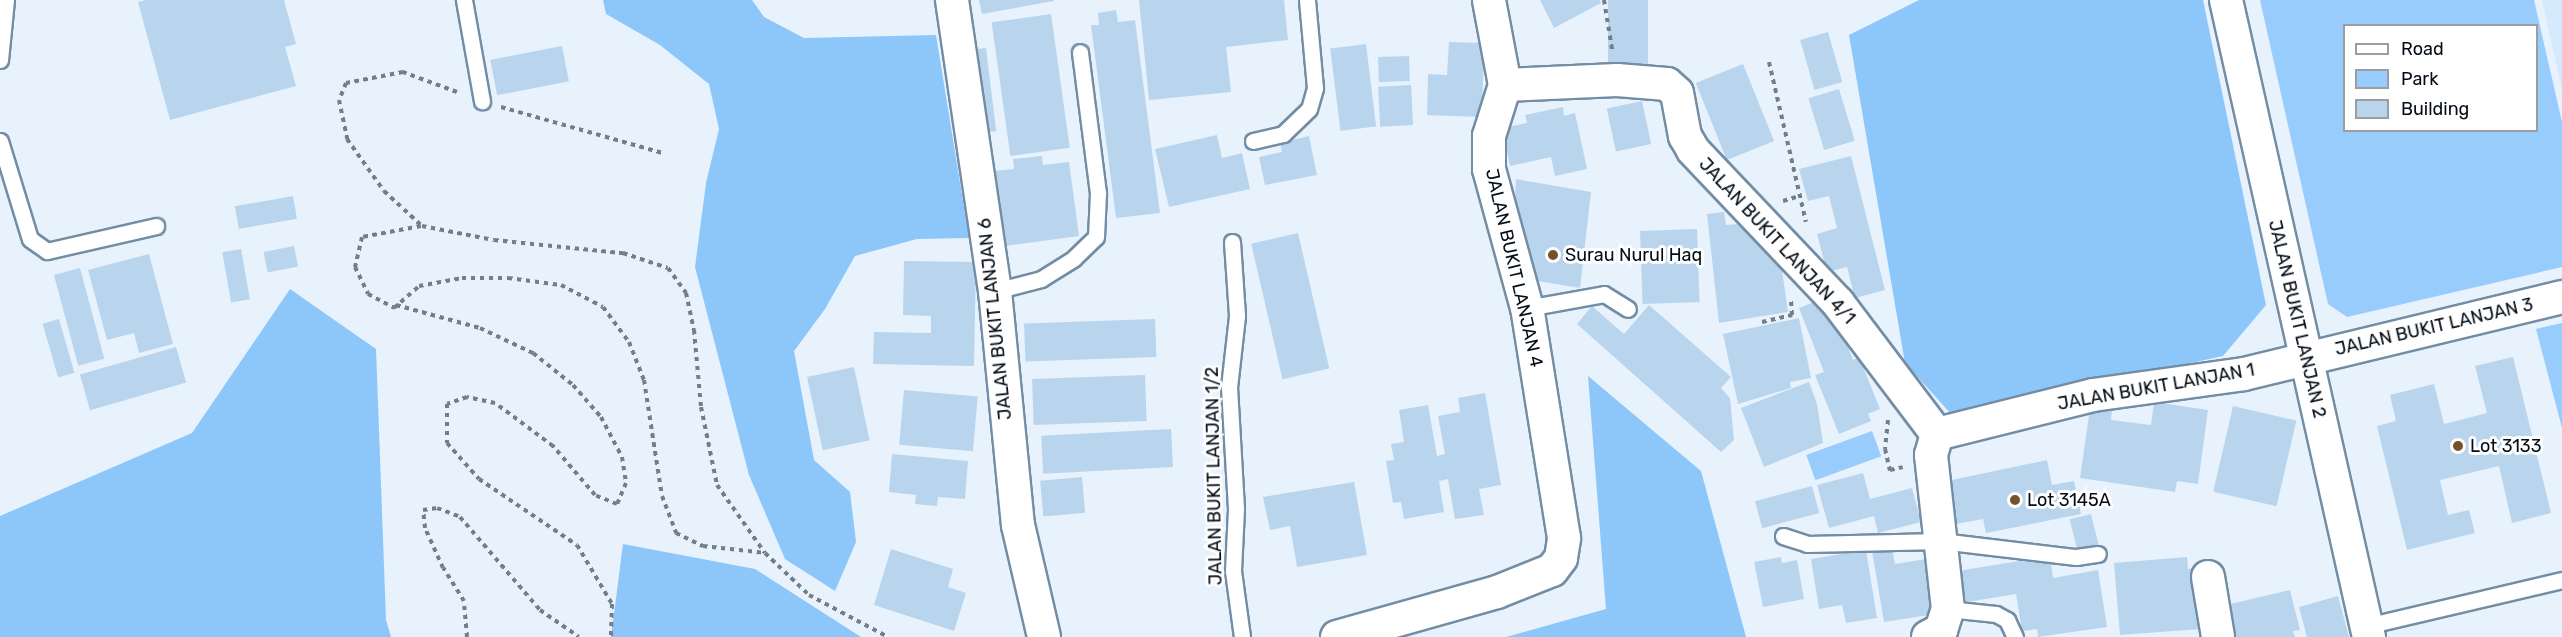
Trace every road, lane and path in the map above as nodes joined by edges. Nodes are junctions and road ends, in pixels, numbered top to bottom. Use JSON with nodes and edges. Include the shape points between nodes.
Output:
{"nodes":[{"id":1,"x":6,"y":0,"type":"edge"},
{"id":2,"x":464,"y":0,"type":"edge"},
{"id":3,"x":952,"y":0,"type":"edge"},
{"id":4,"x":1307,"y":0,"type":"edge"},
{"id":5,"x":1489,"y":0,"type":"edge"},
{"id":6,"x":1604,"y":0,"type":"edge"},
{"id":7,"x":2226,"y":0,"type":"edge"},
{"id":8,"x":1080,"y":52,"type":"dead end"},
{"id":9,"x":0,"y":60,"type":"edge"},
{"id":10,"x":1769,"y":62,"type":"dead end"},
{"id":11,"x":1617,"y":80,"type":"junction"},
{"id":12,"x":1505,"y":85,"type":"junction"},
{"id":13,"x":482,"y":101,"type":"junction"},
{"id":14,"x":0,"y":141,"type":"edge"},
{"id":15,"x":1253,"y":141,"type":"dead end"},
{"id":16,"x":662,"y":153,"type":"dead end"},
{"id":17,"x":422,"y":225,"type":"junction"},
{"id":18,"x":156,"y":226,"type":"dead end"},
{"id":19,"x":1810,"y":233,"type":"dead end"},
{"id":20,"x":1232,"y":242,"type":"dead end"},
{"id":21,"x":1808,"y":270,"type":"junction"},
{"id":22,"x":995,"y":291,"type":"junction"},
{"id":23,"x":2562,"y":297,"type":"edge"},
{"id":24,"x":396,"y":305,"type":"junction"},
{"id":25,"x":1527,"y":308,"type":"junction"},
{"id":26,"x":1628,"y":309,"type":"dead end"},
{"id":27,"x":1762,"y":322,"type":"dead end"},
{"id":28,"x":2306,"y":357,"type":"junction"},
{"id":29,"x":1937,"y":434,"type":"junction"},
{"id":30,"x":1784,"y":536,"type":"dead end"},
{"id":31,"x":1941,"y":542,"type":"junction"},
{"id":32,"x":765,"y":554,"type":"junction"},
{"id":33,"x":2098,"y":554,"type":"dead end"},
{"id":34,"x":2208,"y":577,"type":"dead end"},
{"id":35,"x":2562,"y":580,"type":"edge"},
{"id":36,"x":1948,"y":609,"type":"junction"},
{"id":37,"x":2368,"y":632,"type":"edge"},
{"id":38,"x":467,"y":637,"type":"edge"},
{"id":39,"x":579,"y":637,"type":"edge"},
{"id":40,"x":611,"y":637,"type":"edge"},
{"id":41,"x":888,"y":637,"type":"edge"},
{"id":42,"x":1044,"y":637,"type":"edge"},
{"id":43,"x":1242,"y":637,"type":"edge"},
{"id":44,"x":1337,"y":637,"type":"edge"},
{"id":45,"x":1928,"y":637,"type":"edge"},
{"id":46,"x":2015,"y":637,"type":"edge"},
{"id":47,"x":2218,"y":637,"type":"edge"}],
"edges":[{"from":1,"to":9,"type":"lane"},
{"from":2,"to":13,"type":"lane"},
{"from":3,"to":22,"type":"street","name":"JALAN BUKIT LANJAN 6"},
{"from":4,"to":15,"type":"lane","via":[[1315,88],[1309,109],[1283,134]]},
{"from":5,"to":12,"type":"street","name":"JALAN BUKIT LANJAN 4"},
{"from":6,"to":11,"type":"path"},
{"from":7,"to":28,"type":"street","name":"JALAN BUKIT LANJAN 2"},
{"from":8,"to":22,"type":"lane","via":[[1098,193],[1096,237],[1074,258],[1041,279]]},
{"from":10,"to":19,"type":"path"},
{"from":11,"to":12,"type":"street","name":"JALAN BUKIT LANJAN 4/1"},
{"from":11,"to":21,"type":"street","name":"JALAN BUKIT LANJAN 4/1","via":[[1667,84],[1677,93],[1685,136],[1693,150]]},
{"from":12,"to":25,"type":"street","name":"JALAN BUKIT LANJAN 4","via":[[1489,136],[1489,169]]},
{"from":13,"to":16,"type":"path"},
{"from":13,"to":17,"type":"path","via":[[404,72],[346,83],[339,100],[347,139],[384,191]]},
{"from":14,"to":18,"type":"lane","via":[[30,239],[47,251]]},
{"from":17,"to":24,"type":"path","via":[[362,237],[355,267],[368,294],[394,308]]},
{"from":17,"to":32,"type":"path","via":[[494,240],[623,253],[668,268],[686,293],[694,330],[701,407],[717,485]]},
{"from":20,"to":43,"type":"lane","name":"JALAN BUKIT LANJAN 1/2","via":[[1238,316],[1229,387],[1236,509],[1233,571]]},
{"from":21,"to":27,"type":"path","via":[[1791,298],[1792,315]]},
{"from":21,"to":29,"type":"street","name":"JALAN BUKIT LANJAN 4/1","via":[[1874,348]]},
{"from":22,"to":42,"type":"street","name":"JALAN BUKIT LANJAN 6","via":[[1018,525]]},
{"from":23,"to":28,"type":"street","name":"JALAN BUKIT LANJAN 3"},
{"from":24,"to":32,"type":"path","via":[[419,286],[462,278],[508,278],[561,285],[603,308],[629,342],[644,380],[662,496],[676,533],[703,546]]},
{"from":24,"to":40,"type":"path","via":[[480,328],[532,353],[573,385],[601,417],[622,457],[626,483],[617,504],[595,495],[553,446],[495,403],[466,397],[447,404],[447,443],[480,479],[577,545],[612,604]]},
{"from":25,"to":26,"type":"lane","via":[[1604,294]]},
{"from":25,"to":44,"type":"street","name":"JALAN BUKIT LANJAN 4","via":[[1564,538],[1561,558],[1552,570],[1497,592]]},
{"from":28,"to":29,"type":"street","name":"JALAN BUKIT LANJAN 1","via":[[2244,374],[2093,395]]},
{"from":28,"to":37,"type":"street","name":"JALAN BUKIT LANJAN 2"},
{"from":29,"to":31,"type":"street","via":[[1931,454]]},
{"from":30,"to":31,"type":"lane","via":[[1807,544]]},
{"from":31,"to":33,"type":"lane","via":[[2076,557]]},
{"from":31,"to":36,"type":"street"},
{"from":32,"to":41,"type":"path","via":[[809,595]]},
{"from":34,"to":47,"type":"street"},
{"from":35,"to":37,"type":"lane"},
{"from":36,"to":45,"type":"street","via":[[1941,630]]},
{"from":36,"to":46,"type":"lane","via":[[1996,614],[2007,620]]},
{"from":38,"to":39,"type":"path","via":[[464,601],[443,568],[425,528],[423,510],[437,508],[460,517],[540,610]]}]}
